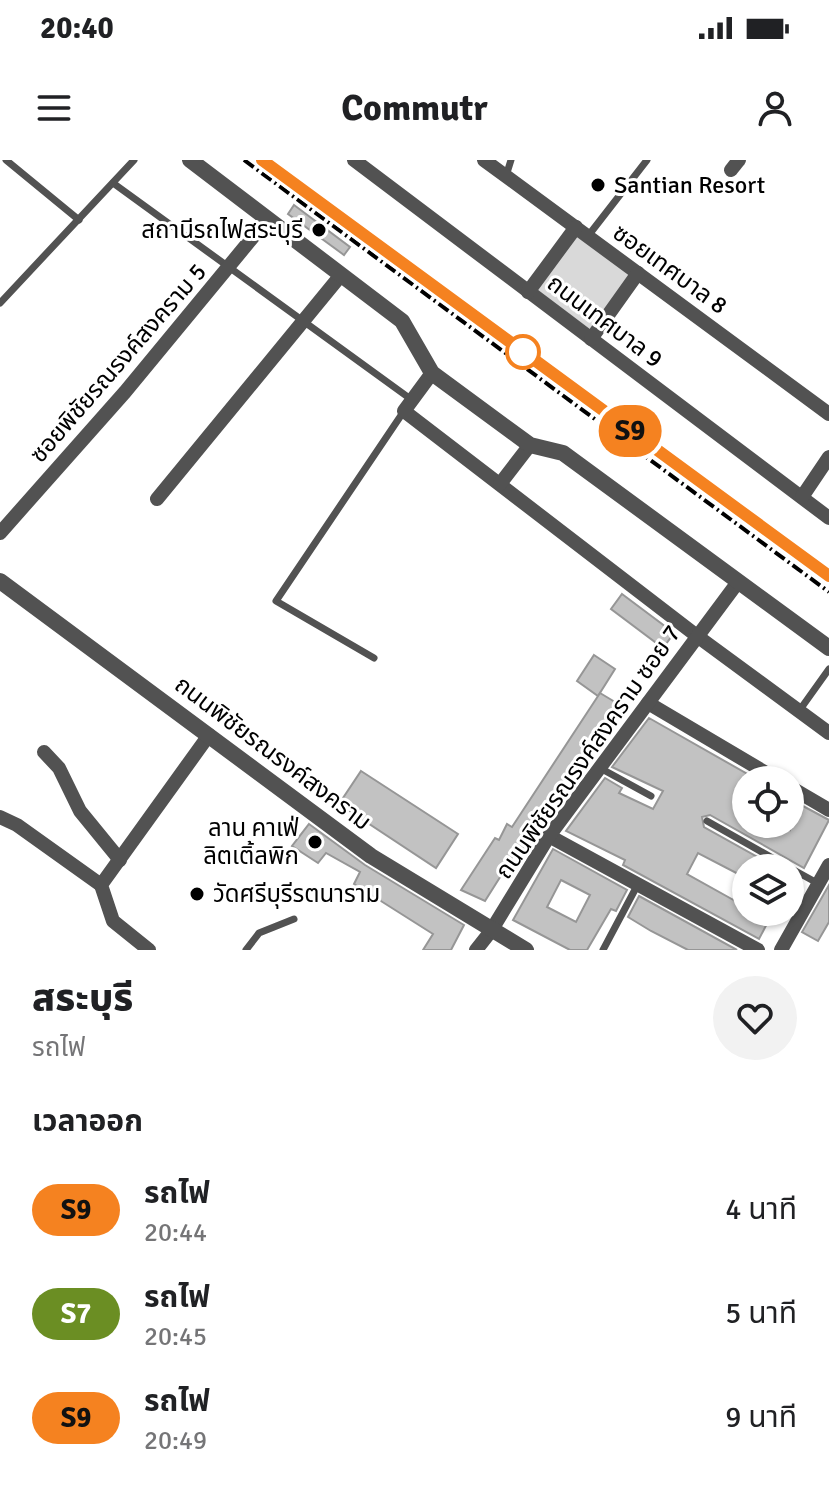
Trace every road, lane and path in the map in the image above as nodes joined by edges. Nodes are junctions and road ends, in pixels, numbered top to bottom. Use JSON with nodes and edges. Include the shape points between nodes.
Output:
{"nodes":[{"id":1,"x":6,"y":160,"type":"edge"},
{"id":2,"x":134,"y":160,"type":"edge"},
{"id":3,"x":190,"y":160,"type":"edge"},
{"id":4,"x":354,"y":160,"type":"edge"},
{"id":5,"x":484,"y":160,"type":"edge"},
{"id":6,"x":511,"y":160,"type":"edge"},
{"id":7,"x":647,"y":160,"type":"edge"},
{"id":8,"x":506,"y":176,"type":"junction"},
{"id":9,"x":113,"y":183,"type":"junction"},
{"id":10,"x":79,"y":220,"type":"junction"},
{"id":11,"x":267,"y":220,"type":"junction"},
{"id":12,"x":576,"y":227,"type":"junction"},
{"id":13,"x":588,"y":236,"type":"junction"},
{"id":14,"x":229,"y":267,"type":"junction"},
{"id":15,"x":638,"y":273,"type":"junction"},
{"id":16,"x":341,"y":275,"type":"junction"},
{"id":17,"x":528,"y":292,"type":"junction"},
{"id":18,"x":0,"y":303,"type":"edge"},
{"id":19,"x":303,"y":324,"type":"junction"},
{"id":20,"x":591,"y":339,"type":"junction"},
{"id":21,"x":432,"y":373,"type":"junction"},
{"id":22,"x":408,"y":406,"type":"junction"},
{"id":23,"x":829,"y":414,"type":"edge"},
{"id":24,"x":530,"y":445,"type":"junction"},
{"id":25,"x":829,"y":457,"type":"edge"},
{"id":26,"x":500,"y":484,"type":"junction"},
{"id":27,"x":802,"y":497,"type":"junction"},
{"id":28,"x":157,"y":499,"type":"dead end"},
{"id":29,"x":829,"y":518,"type":"edge"},
{"id":30,"x":0,"y":533,"type":"edge"},
{"id":31,"x":0,"y":581,"type":"edge"},
{"id":32,"x":738,"y":582,"type":"junction"},
{"id":33,"x":697,"y":636,"type":"junction"},
{"id":34,"x":829,"y":648,"type":"edge"},
{"id":35,"x":374,"y":658,"type":"dead end"},
{"id":36,"x":829,"y":669,"type":"edge"},
{"id":37,"x":648,"y":703,"type":"junction"},
{"id":38,"x":799,"y":711,"type":"junction"},
{"id":39,"x":829,"y":733,"type":"edge"},
{"id":40,"x":209,"y":735,"type":"junction"},
{"id":41,"x":44,"y":752,"type":"dead end"},
{"id":42,"x":754,"y":766,"type":"edge"},
{"id":43,"x":599,"y":768,"type":"junction"},
{"id":44,"x":804,"y":795,"type":"edge"},
{"id":45,"x":651,"y":796,"type":"dead end"},
{"id":46,"x":829,"y":810,"type":"edge"},
{"id":47,"x":0,"y":817,"type":"edge"},
{"id":48,"x":707,"y":821,"type":"dead end"},
{"id":49,"x":549,"y":836,"type":"junction"},
{"id":50,"x":765,"y":854,"type":"edge"},
{"id":51,"x":120,"y":860,"type":"junction"},
{"id":52,"x":829,"y":865,"type":"edge"},
{"id":53,"x":804,"y":876,"type":"edge"},
{"id":54,"x":638,"y":884,"type":"junction"},
{"id":55,"x":819,"y":884,"type":"junction"},
{"id":56,"x":101,"y":885,"type":"junction"},
{"id":57,"x":294,"y":919,"type":"dead end"},
{"id":58,"x":491,"y":931,"type":"junction"},
{"id":59,"x":149,"y":950,"type":"edge"},
{"id":60,"x":246,"y":950,"type":"edge"},
{"id":61,"x":476,"y":950,"type":"edge"},
{"id":62,"x":526,"y":950,"type":"edge"},
{"id":63,"x":603,"y":950,"type":"edge"},
{"id":64,"x":758,"y":950,"type":"edge"},
{"id":65,"x":781,"y":950,"type":"edge"}],
"edges":[{"from":1,"to":10,"type":"lane"},
{"from":2,"to":9,"type":"lane"},
{"from":3,"to":11,"type":"street"},
{"from":4,"to":17,"type":"street","name":"ถนนเทศบาล 9"},
{"from":5,"to":8,"type":"street","name":"ซอยเทศบาล 8"},
{"from":6,"to":8,"type":"lane"},
{"from":7,"to":13,"type":"lane"},
{"from":8,"to":12,"type":"street","name":"ซอยเทศบาล 8"},
{"from":9,"to":10,"type":"lane"},
{"from":9,"to":14,"type":"lane"},
{"from":10,"to":18,"type":"lane"},
{"from":11,"to":14,"type":"street","name":"ซอยพิชัยรณรงค์สงคราม 5"},
{"from":11,"to":16,"type":"street"},
{"from":12,"to":13,"type":"street","name":"ซอยเทศบาล 8"},
{"from":12,"to":17,"type":"street"},
{"from":13,"to":15,"type":"street","name":"ซอยเทศบาล 8"},
{"from":14,"to":19,"type":"lane"},
{"from":14,"to":30,"type":"street","name":"ซอยพิชัยรณรงค์สงคราม 5"},
{"from":15,"to":20,"type":"street"},
{"from":15,"to":23,"type":"street","name":"ซอยเทศบาล 8"},
{"from":16,"to":19,"type":"street"},
{"from":16,"to":21,"type":"street","via":[[402,321]]},
{"from":17,"to":20,"type":"street","name":"ถนนเทศบาล 9"},
{"from":19,"to":22,"type":"lane"},
{"from":19,"to":28,"type":"street"},
{"from":20,"to":27,"type":"street","name":"ถนนเทศบาล 9"},
{"from":21,"to":22,"type":"street"},
{"from":21,"to":24,"type":"street"},
{"from":22,"to":26,"type":"street"},
{"from":22,"to":35,"type":"lane","via":[[276,601]]},
{"from":24,"to":26,"type":"street"},
{"from":24,"to":32,"type":"street","via":[[563,453]]},
{"from":25,"to":27,"type":"street"},
{"from":26,"to":33,"type":"street"},
{"from":27,"to":29,"type":"street","name":"ถนนเทศบาล 9"},
{"from":31,"to":40,"type":"street","name":"ถนนพิชัยรณรงค์สงคราม"},
{"from":32,"to":33,"type":"street","name":"ถนนพิชัยรณรงค์สงคราม ซอย 7"},
{"from":32,"to":34,"type":"street"},
{"from":33,"to":37,"type":"street","name":"ถนนพิชัยรณรงค์สงคราม ซอย 7"},
{"from":33,"to":38,"type":"street"},
{"from":36,"to":38,"type":"lane"},
{"from":37,"to":42,"type":"street"},
{"from":37,"to":43,"type":"street","name":"ถนนพิชัยรณรงค์สงคราม ซอย 7"},
{"from":38,"to":39,"type":"street"},
{"from":40,"to":51,"type":"street"},
{"from":40,"to":58,"type":"street","name":"ถนนพิชัยรณรงค์สงคราม","via":[[371,856]]},
{"from":41,"to":51,"type":"street","via":[[59,768],[80,811]]},
{"from":43,"to":45,"type":"lane"},
{"from":43,"to":49,"type":"street","name":"ถนนพิชัยรณรงค์สงคราม ซอย 7"},
{"from":44,"to":46,"type":"street"},
{"from":47,"to":56,"type":"street"},
{"from":48,"to":50,"type":"lane"},
{"from":49,"to":54,"type":"street"},
{"from":49,"to":58,"type":"street","name":"ถนนพิชัยรณรงค์สงคราม ซอย 7"},
{"from":51,"to":56,"type":"street"},
{"from":52,"to":55,"type":"street"},
{"from":53,"to":55,"type":"lane"},
{"from":54,"to":63,"type":"lane"},
{"from":54,"to":64,"type":"street"},
{"from":55,"to":65,"type":"street"},
{"from":56,"to":59,"type":"street","via":[[113,921]]},
{"from":57,"to":60,"type":"lane","via":[[259,933]]},
{"from":58,"to":61,"type":"street","name":"ถนนพิชัยรณรงค์สงคราม ซอย 7"},
{"from":58,"to":62,"type":"street","name":"ถนนพิชัยรณรงค์สงคราม"}]}
